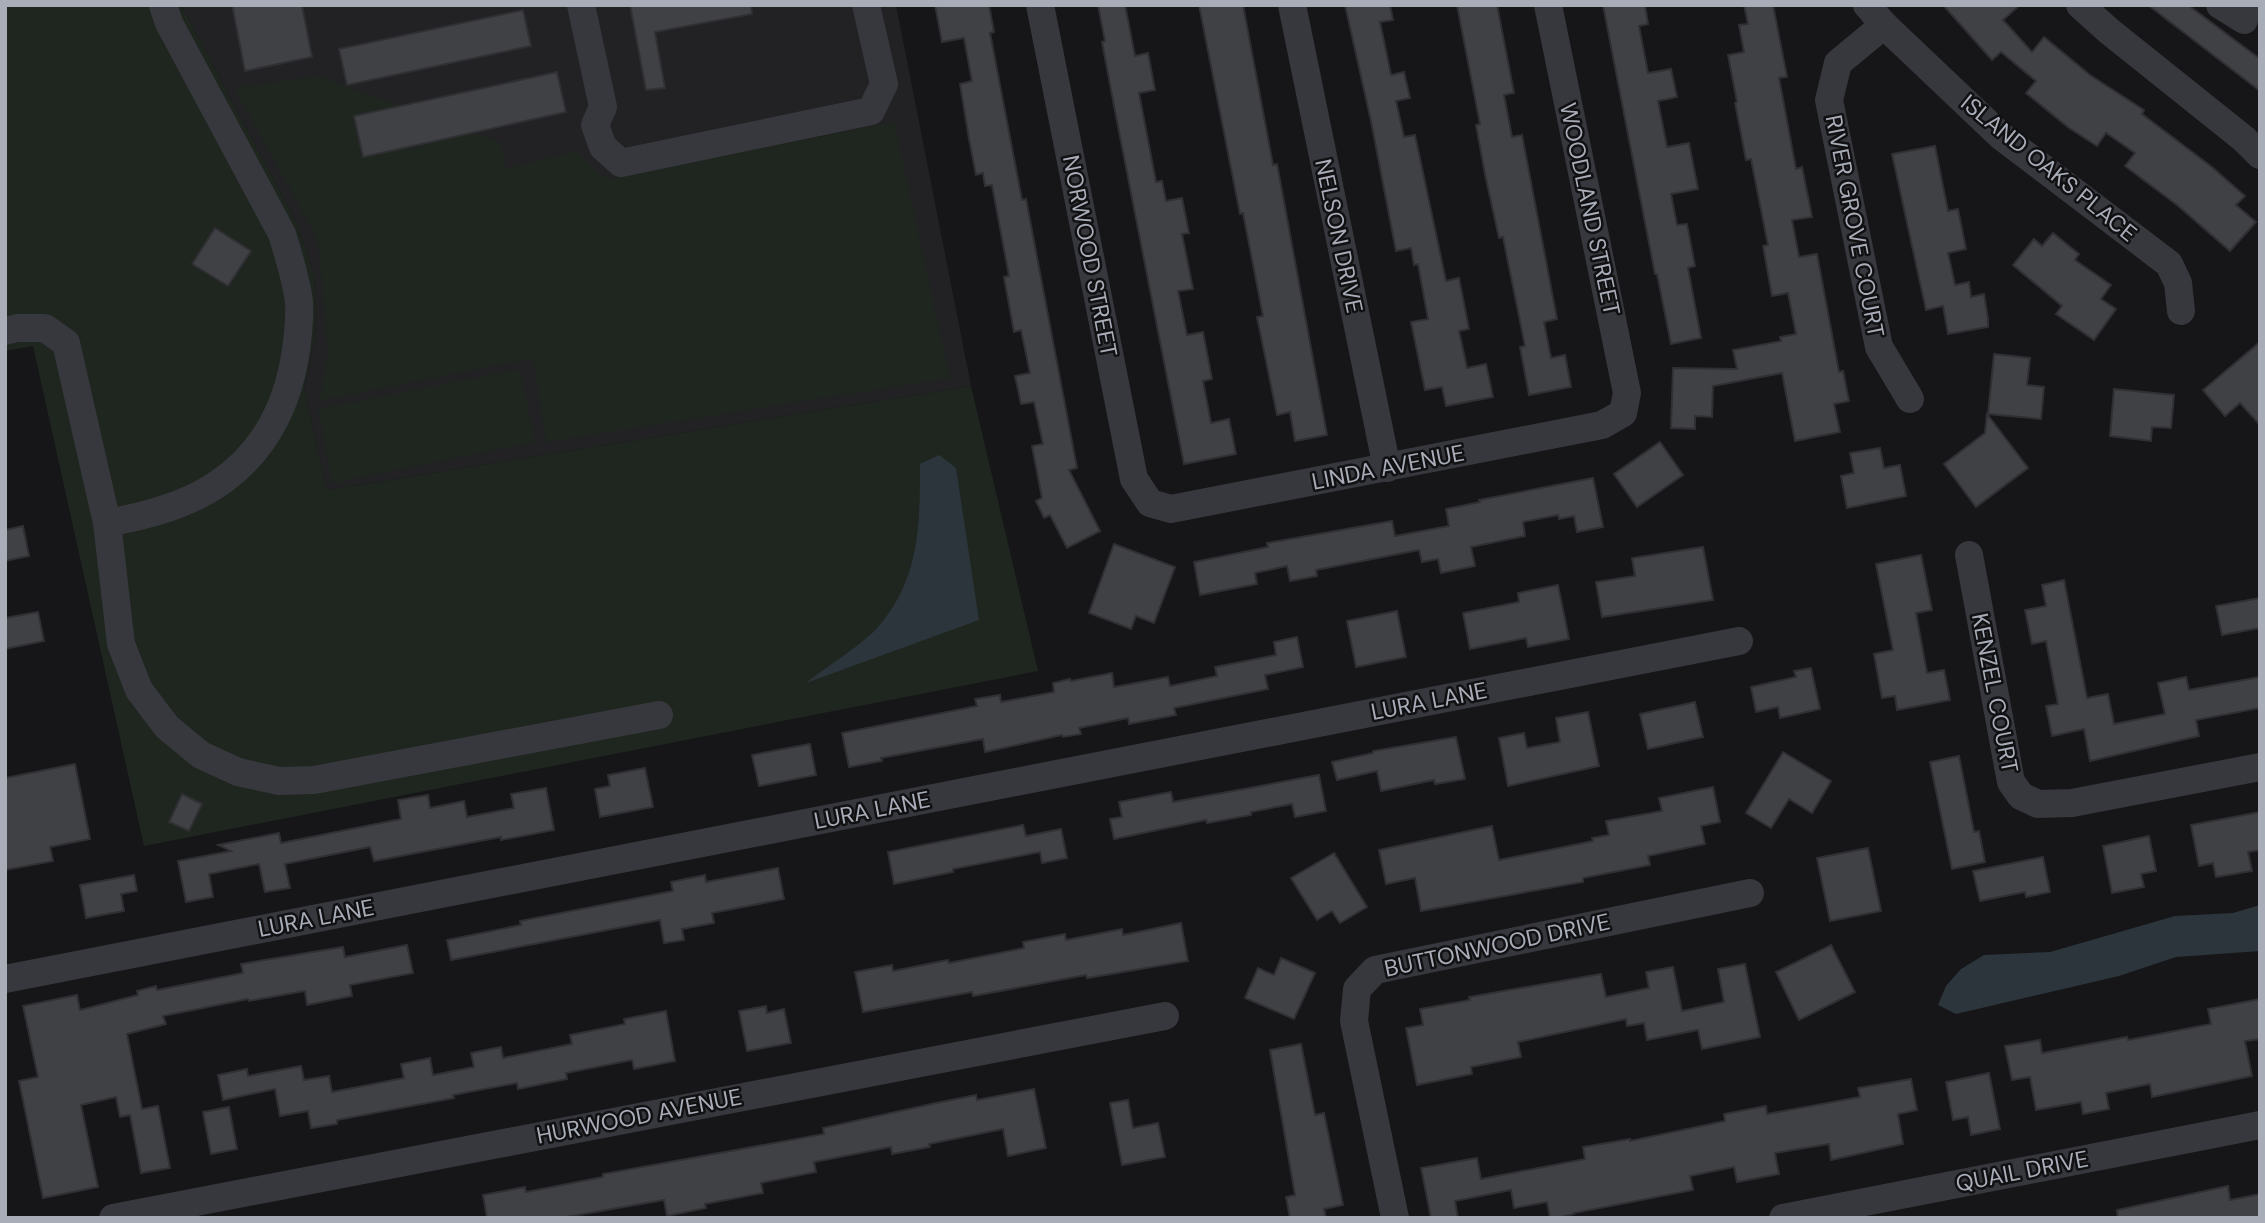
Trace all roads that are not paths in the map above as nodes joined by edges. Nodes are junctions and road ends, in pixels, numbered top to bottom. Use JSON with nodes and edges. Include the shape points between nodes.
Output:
{"nodes":[{"id":1,"x":163,"y":5,"type":"edge"},
{"id":2,"x":581,"y":5,"type":"edge"},
{"id":3,"x":866,"y":5,"type":"edge"},
{"id":4,"x":1040,"y":5,"type":"edge"},
{"id":5,"x":1292,"y":5,"type":"edge"},
{"id":6,"x":1548,"y":5,"type":"edge"},
{"id":7,"x":2080,"y":5,"type":"edge"},
{"id":8,"x":2220,"y":5,"type":"edge"},
{"id":9,"x":2244,"y":5,"type":"edge"},
{"id":10,"x":1876,"y":15,"type":"edge"},
{"id":11,"x":2260,"y":155,"type":"edge"},
{"id":12,"x":2181,"y":311,"type":"dead end"},
{"id":13,"x":5,"y":331,"type":"edge"},
{"id":14,"x":1910,"y":399,"type":"dead end"},
{"id":15,"x":1623,"y":413,"type":"joint"},
{"id":16,"x":1387,"y":468,"type":"junction"},
{"id":17,"x":1150,"y":503,"type":"joint"},
{"id":18,"x":107,"y":523,"type":"junction"},
{"id":19,"x":1969,"y":555,"type":"dead end"},
{"id":20,"x":1739,"y":641,"type":"dead end"},
{"id":21,"x":659,"y":715,"type":"dead end"},
{"id":22,"x":2260,"y":767,"type":"edge"},
{"id":23,"x":1750,"y":893,"type":"dead end"},
{"id":24,"x":5,"y":979,"type":"edge"},
{"id":25,"x":1165,"y":1016,"type":"dead end"},
{"id":26,"x":2260,"y":1125,"type":"edge"},
{"id":27,"x":113,"y":1218,"type":"edge"},
{"id":28,"x":1395,"y":1218,"type":"edge"},
{"id":29,"x":1783,"y":1218,"type":"edge"}],
"edges":[{"from":1,"to":18,"type":"street","via":[[282,234],[299,304],[297,339],[287,395],[268,432],[240,467],[200,495],[155,513]]},
{"from":2,"to":3,"type":"street","via":[[603,107],[595,125],[603,147],[621,163],[871,111],[884,84]]},
{"from":4,"to":17,"type":"street","name":"NORWOOD STREET","via":[[1134,479]]},
{"from":5,"to":16,"type":"street","name":"NELSON DRIVE"},
{"from":6,"to":15,"type":"street","name":"WOODLAND STREET","via":[[1627,393]]},
{"from":7,"to":11,"type":"street"},
{"from":8,"to":9,"type":"street","via":[[2244,20]]},
{"from":10,"to":12,"type":"street","name":"ISLAND OAKS PLACE","via":[[2001,135],[2169,264],[2178,283]]},
{"from":10,"to":14,"type":"street","name":"RIVER GROVE COURT","via":[[1838,63],[1829,100],[1879,347]]},
{"from":13,"to":18,"type":"street","via":[[45,328],[66,343]]},
{"from":15,"to":16,"type":"street","name":"LINDA AVENUE","via":[[1602,425]]},
{"from":16,"to":17,"type":"street","name":"LINDA AVENUE","via":[[1171,509]]},
{"from":18,"to":21,"type":"street","via":[[121,644],[139,690],[167,727],[201,755],[238,772],[279,781],[314,780]]},
{"from":19,"to":22,"type":"street","name":"KENZEL COURT","via":[[2011,782],[2021,796],[2038,804],[2072,803]]},
{"from":20,"to":24,"type":"street","name":"LURA LANE"},
{"from":23,"to":28,"type":"street","name":"BUTTONWOOD DRIVE","via":[[1375,970],[1357,989],[1354,1021]]},
{"from":25,"to":27,"type":"street","name":"HURWOOD AVENUE"},
{"from":26,"to":29,"type":"street","name":"QUAIL DRIVE"}]}
